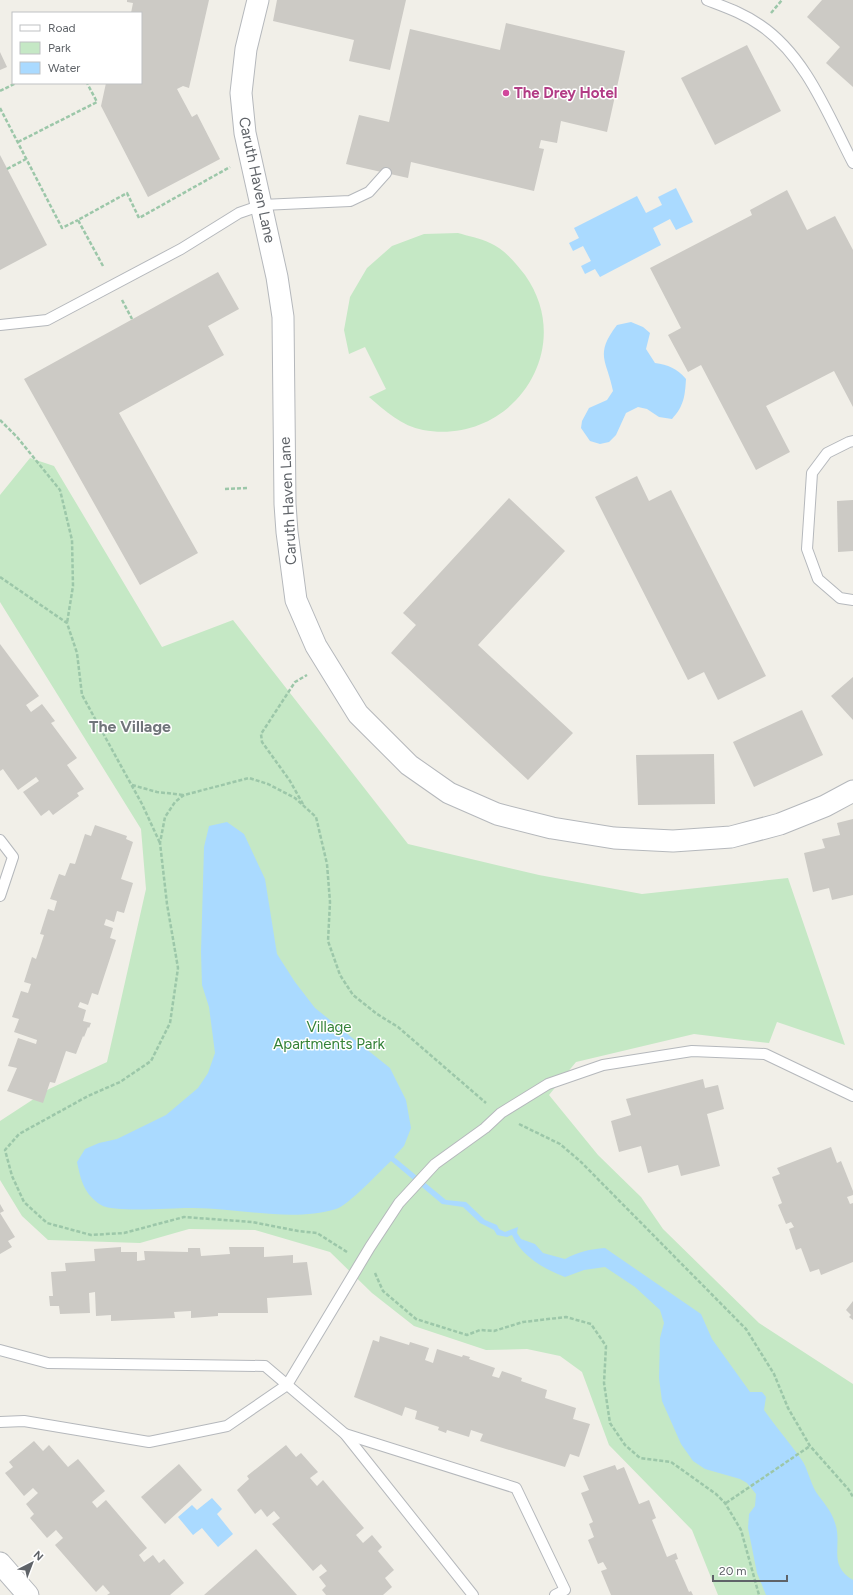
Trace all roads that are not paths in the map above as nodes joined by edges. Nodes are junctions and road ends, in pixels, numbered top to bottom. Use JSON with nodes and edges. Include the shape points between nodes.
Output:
{"nodes":[{"id":1,"x":258,"y":0,"type":"edge"},
{"id":2,"x":707,"y":0,"type":"edge"},
{"id":3,"x":853,"y":163,"type":"edge"},
{"id":4,"x":386,"y":173,"type":"dead end"},
{"id":5,"x":262,"y":205,"type":"junction"},
{"id":6,"x":0,"y":325,"type":"edge"},
{"id":7,"x":853,"y":441,"type":"edge"},
{"id":8,"x":853,"y":600,"type":"edge"},
{"id":9,"x":853,"y":792,"type":"edge"},
{"id":10,"x":0,"y":840,"type":"edge"},
{"id":11,"x":0,"y":896,"type":"edge"},
{"id":12,"x":853,"y":1096,"type":"edge"},
{"id":13,"x":0,"y":1350,"type":"edge"},
{"id":14,"x":288,"y":1385,"type":"junction"},
{"id":15,"x":0,"y":1422,"type":"edge"},
{"id":16,"x":345,"y":1434,"type":"junction"},
{"id":17,"x":0,"y":1563,"type":"edge"},
{"id":18,"x":20,"y":1592,"type":"edge"},
{"id":19,"x":473,"y":1595,"type":"edge"},
{"id":20,"x":555,"y":1595,"type":"edge"}],
"edges":[{"from":1,"to":5,"type":"street","name":"Caruth Haven Lane","via":[[246,49],[241,93],[245,133]]},
{"from":2,"to":3,"type":"lane","via":[[735,10],[760,25],[786,47],[805,71]]},
{"from":4,"to":5,"type":"lane","via":[[369,192],[350,201]]},
{"from":5,"to":6,"type":"lane","via":[[239,213],[181,249],[47,320]]},
{"from":5,"to":9,"type":"street","name":"Caruth Haven Lane","via":[[283,318],[285,504],[296,600],[316,646],[358,714],[408,765],[449,793],[497,814],[552,828],[614,838],[673,841],[731,837],[780,824]]},
{"from":7,"to":8,"type":"lane","via":[[828,453],[812,473],[808,549],[818,579],[840,598]]},
{"from":10,"to":11,"type":"lane","via":[[13,857]]},
{"from":12,"to":14,"type":"lane","via":[[765,1054],[692,1051],[603,1064],[548,1084],[501,1113],[485,1128],[435,1164],[399,1203]]},
{"from":13,"to":14,"type":"lane","via":[[48,1363],[265,1366]]},
{"from":14,"to":15,"type":"lane","via":[[228,1426],[149,1442],[24,1421]]},
{"from":14,"to":16,"type":"lane"},
{"from":16,"to":19,"type":"lane"},
{"from":16,"to":20,"type":"lane","via":[[516,1488],[565,1590]]},
{"from":17,"to":18,"type":"street"}]}
